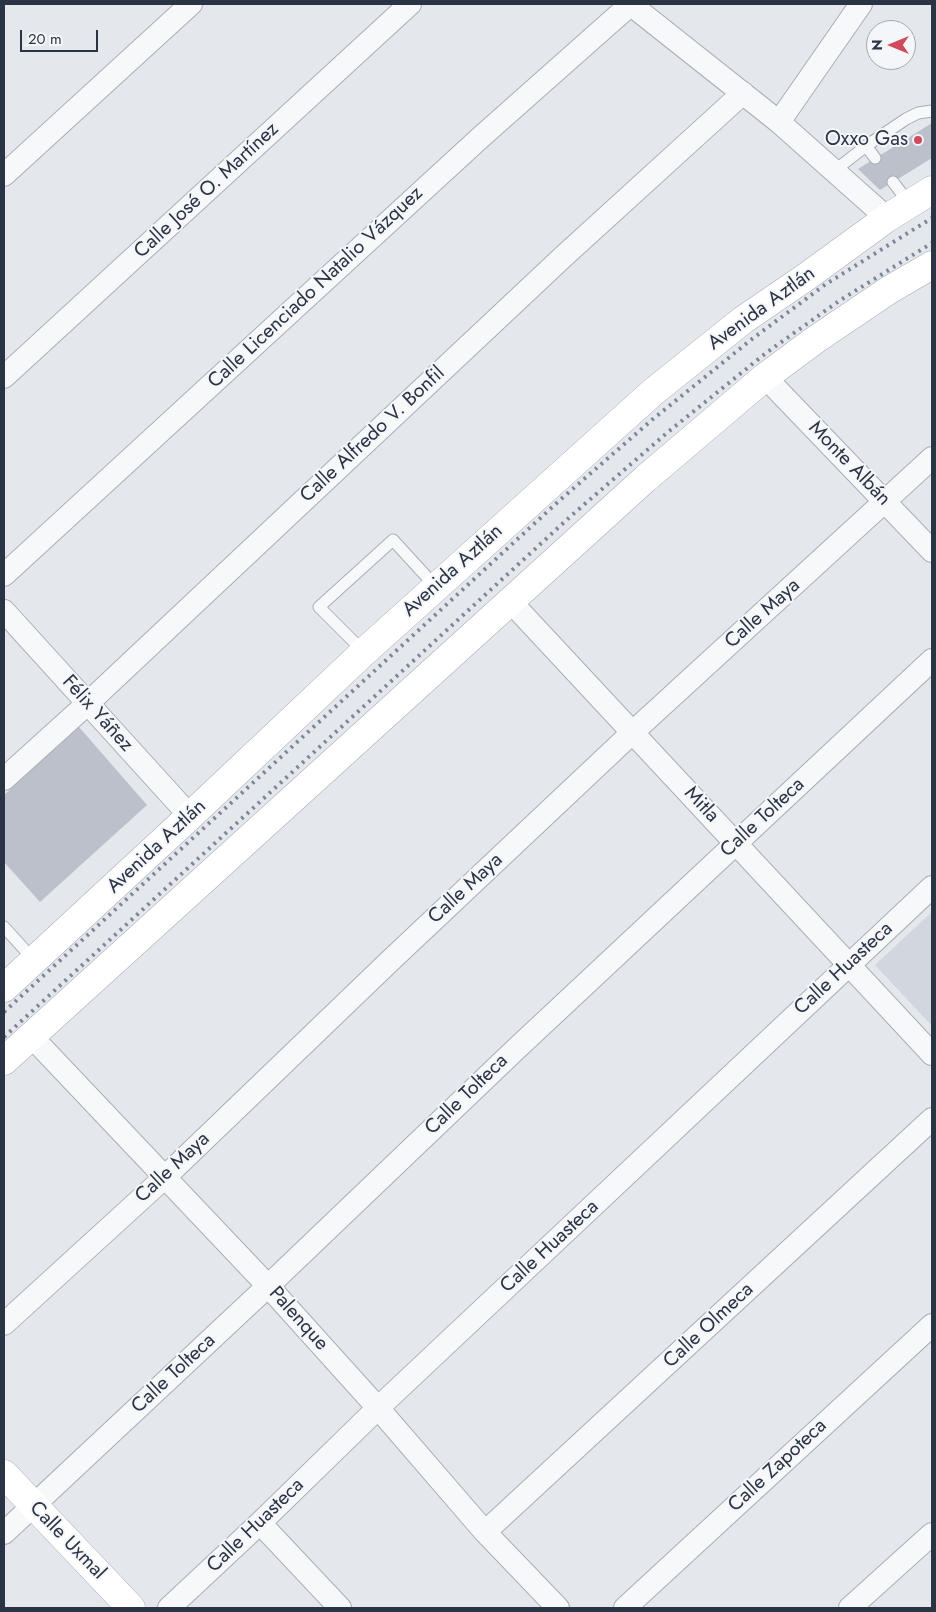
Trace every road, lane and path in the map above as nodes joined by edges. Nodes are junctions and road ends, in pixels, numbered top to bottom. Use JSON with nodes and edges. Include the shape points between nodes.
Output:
{"nodes":[{"id":1,"x":191,"y":4,"type":"edge"},
{"id":2,"x":410,"y":4,"type":"edge"},
{"id":3,"x":630,"y":4,"type":"edge"},
{"id":4,"x":861,"y":4,"type":"edge"},
{"id":5,"x":743,"y":93,"type":"junction"},
{"id":6,"x":932,"y":111,"type":"edge"},
{"id":7,"x":779,"y":122,"type":"junction"},
{"id":8,"x":866,"y":146,"type":"junction"},
{"id":9,"x":875,"y":158,"type":"dead end"},
{"id":10,"x":834,"y":171,"type":"junction"},
{"id":11,"x":4,"y":175,"type":"edge"},
{"id":12,"x":912,"y":192,"type":"edge"},
{"id":13,"x":887,"y":218,"type":"junction"},
{"id":14,"x":932,"y":265,"type":"edge"},
{"id":15,"x":4,"y":377,"type":"edge"},
{"id":16,"x":765,"y":377,"type":"junction"},
{"id":17,"x":932,"y":458,"type":"edge"},
{"id":18,"x":886,"y":501,"type":"junction"},
{"id":19,"x":932,"y":551,"type":"edge"},
{"id":20,"x":4,"y":575,"type":"edge"},
{"id":21,"x":436,"y":587,"type":"junction"},
{"id":22,"x":510,"y":602,"type":"junction"},
{"id":23,"x":4,"y":611,"type":"edge"},
{"id":24,"x":364,"y":652,"type":"junction"},
{"id":25,"x":932,"y":660,"type":"edge"},
{"id":26,"x":87,"y":704,"type":"junction"},
{"id":27,"x":633,"y":732,"type":"junction"},
{"id":28,"x":4,"y":779,"type":"edge"},
{"id":29,"x":190,"y":816,"type":"junction"},
{"id":30,"x":736,"y":843,"type":"junction"},
{"id":31,"x":932,"y":887,"type":"edge"},
{"id":32,"x":4,"y":927,"type":"edge"},
{"id":33,"x":34,"y":960,"type":"junction"},
{"id":34,"x":848,"y":965,"type":"junction"},
{"id":35,"x":4,"y":988,"type":"edge"},
{"id":36,"x":31,"y":1036,"type":"junction"},
{"id":37,"x":932,"y":1054,"type":"edge"},
{"id":38,"x":4,"y":1061,"type":"edge"},
{"id":39,"x":932,"y":1119,"type":"edge"},
{"id":40,"x":164,"y":1178,"type":"junction"},
{"id":41,"x":268,"y":1286,"type":"junction"},
{"id":42,"x":4,"y":1324,"type":"edge"},
{"id":43,"x":932,"y":1325,"type":"edge"},
{"id":44,"x":378,"y":1408,"type":"junction"},
{"id":45,"x":4,"y":1474,"type":"edge"},
{"id":46,"x":33,"y":1506,"type":"junction"},
{"id":47,"x":260,"y":1523,"type":"junction"},
{"id":48,"x":485,"y":1532,"type":"junction"},
{"id":49,"x":4,"y":1533,"type":"edge"},
{"id":50,"x":932,"y":1534,"type":"edge"},
{"id":51,"x":131,"y":1608,"type":"edge"},
{"id":52,"x":169,"y":1608,"type":"edge"},
{"id":53,"x":340,"y":1608,"type":"edge"},
{"id":54,"x":558,"y":1608,"type":"edge"},
{"id":55,"x":625,"y":1608,"type":"edge"},
{"id":56,"x":850,"y":1608,"type":"edge"}],
"edges":[{"from":1,"to":11,"type":"street"},
{"from":2,"to":15,"type":"street","name":"Calle José O. Martínez"},
{"from":3,"to":5,"type":"street"},
{"from":3,"to":20,"type":"street","name":"Calle Licenciado Natalio Vázquez"},
{"from":4,"to":7,"type":"street"},
{"from":5,"to":7,"type":"street"},
{"from":5,"to":26,"type":"street","name":"Calle Alfredo V. Bonfil","via":[[564,256]]},
{"from":6,"to":8,"type":"lane","via":[[912,116]]},
{"from":7,"to":10,"type":"street"},
{"from":8,"to":9,"type":"lane"},
{"from":8,"to":10,"type":"lane"},
{"from":10,"to":13,"type":"street"},
{"from":12,"to":13,"type":"main road","name":"Avenida Aztlán"},
{"from":13,"to":21,"type":"main road","name":"Avenida Aztlán","via":[[743,320],[653,392]]},
{"from":14,"to":16,"type":"main road","via":[[889,290]]},
{"from":16,"to":18,"type":"street","name":"Monte Albán"},
{"from":16,"to":22,"type":"main road","via":[[645,479]]},
{"from":17,"to":18,"type":"street","name":"Calle Maya"},
{"from":18,"to":19,"type":"street","name":"Monte Albán"},
{"from":18,"to":27,"type":"street","name":"Calle Maya"},
{"from":21,"to":24,"type":"main road","name":"Avenida Aztlán"},
{"from":21,"to":24,"type":"lane","via":[[393,540],[320,607]]},
{"from":22,"to":27,"type":"street","name":"Mitla"},
{"from":22,"to":36,"type":"main road"},
{"from":23,"to":26,"type":"street","name":"Félix Yáñez"},
{"from":24,"to":29,"type":"main road","name":"Avenida Aztlán"},
{"from":25,"to":30,"type":"street","name":"Calle Tolteca"},
{"from":26,"to":28,"type":"street","name":"Calle Alfredo V. Bonfil"},
{"from":26,"to":29,"type":"street","name":"Félix Yáñez"},
{"from":27,"to":30,"type":"street","name":"Mitla"},
{"from":27,"to":40,"type":"street","name":"Calle Maya"},
{"from":29,"to":33,"type":"main road","name":"Avenida Aztlán"},
{"from":30,"to":34,"type":"street","name":"Mitla"},
{"from":30,"to":41,"type":"street","name":"Calle Tolteca"},
{"from":31,"to":34,"type":"street","name":"Calle Huasteca"},
{"from":32,"to":33,"type":"lane"},
{"from":33,"to":35,"type":"main road","name":"Avenida Aztlán"},
{"from":34,"to":37,"type":"street","name":"Mitla"},
{"from":34,"to":44,"type":"street","name":"Calle Huasteca"},
{"from":36,"to":38,"type":"main road"},
{"from":36,"to":40,"type":"street","name":"Palenque"},
{"from":39,"to":48,"type":"street","name":"Calle Olmeca"},
{"from":40,"to":41,"type":"street","name":"Palenque"},
{"from":40,"to":42,"type":"street","name":"Calle Maya"},
{"from":41,"to":44,"type":"street","name":"Palenque"},
{"from":41,"to":46,"type":"street","name":"Calle Tolteca"},
{"from":43,"to":55,"type":"street","name":"Calle Zapoteca"},
{"from":44,"to":47,"type":"street","name":"Calle Huasteca"},
{"from":44,"to":48,"type":"street","name":"Palenque"},
{"from":45,"to":46,"type":"main road","name":"Calle Uxmal"},
{"from":46,"to":49,"type":"street","name":"Calle Tolteca"},
{"from":46,"to":51,"type":"main road","name":"Calle Uxmal"},
{"from":47,"to":52,"type":"street","name":"Calle Huasteca"},
{"from":47,"to":53,"type":"street"},
{"from":48,"to":54,"type":"street","name":"Palenque"},
{"from":50,"to":56,"type":"street"}]}
